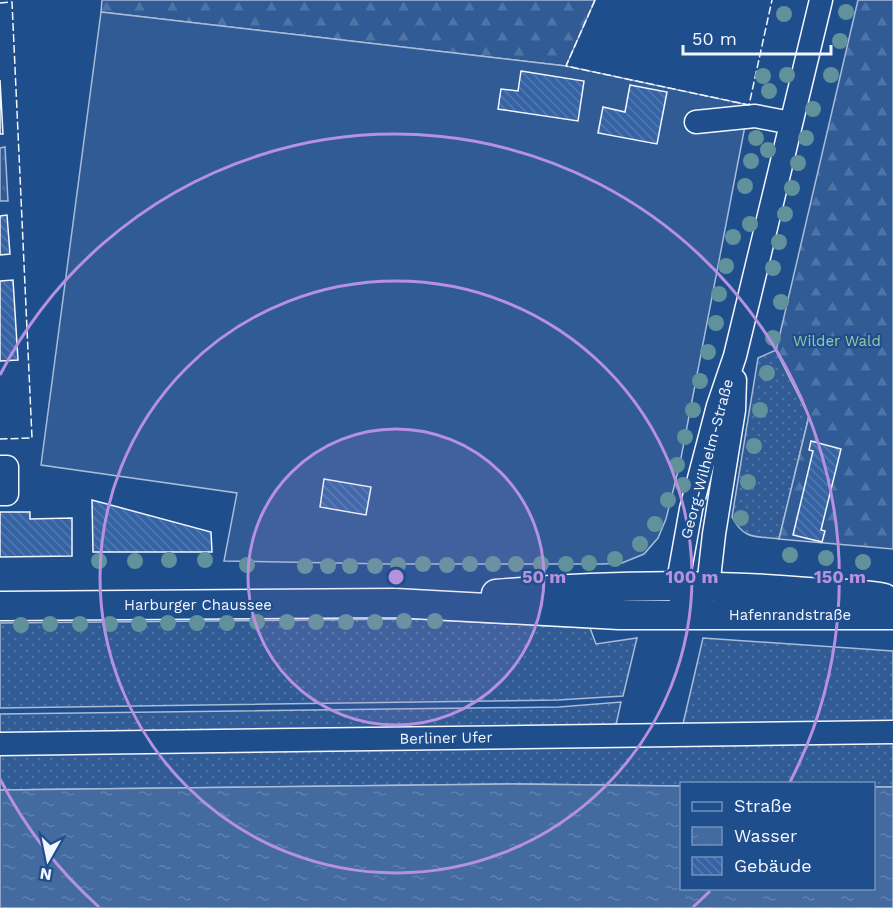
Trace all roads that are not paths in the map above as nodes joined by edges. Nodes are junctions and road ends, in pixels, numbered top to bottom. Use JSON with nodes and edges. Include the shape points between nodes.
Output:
{"nodes":[{"id":1,"x":821,"y":0,"type":"edge"},
{"id":2,"x":696,"y":122,"type":"dead end"},
{"id":3,"x":791,"y":123,"type":"junction"},
{"id":4,"x":735,"y":356,"type":"junction"},
{"id":5,"x":0,"y":467,"type":"edge"},
{"id":6,"x":0,"y":494,"type":"edge"},
{"id":7,"x":677,"y":587,"type":"junction"},
{"id":8,"x":708,"y":587,"type":"junction"},
{"id":9,"x":748,"y":587,"type":"joint"},
{"id":10,"x":893,"y":601,"type":"edge"},
{"id":11,"x":395,"y":603,"type":"junction"},
{"id":12,"x":0,"y":606,"type":"edge"},
{"id":13,"x":686,"y":615,"type":"junction"},
{"id":14,"x":893,"y":615,"type":"edge"},
{"id":15,"x":893,"y":732,"type":"edge"},
{"id":16,"x":0,"y":744,"type":"edge"}],
"edges":[{"from":1,"to":3,"type":"street","name":"Georg-Wilhelm-Straße"},
{"from":2,"to":3,"type":"street","via":[[755,116]]},
{"from":3,"to":4,"type":"street","name":"Georg-Wilhelm-Straße"},
{"from":4,"to":7,"type":"street","name":"Georg-Wilhelm-Straße","via":[[692,509]]},
{"from":4,"to":8,"type":"street","name":"Georg-Wilhelm-Straße","via":[[734,410]]},
{"from":5,"to":6,"type":"street","via":[[7,467],[7,494]]},
{"from":7,"to":8,"type":"main road","name":"Harburger Chaussee"},
{"from":7,"to":11,"type":"main road","name":"Harburger Chaussee","via":[[558,589]]},
{"from":7,"to":13,"type":"street","name":"Georg-Wilhelm-Straße"},
{"from":8,"to":9,"type":"main road","name":"Harburger Chaussee"},
{"from":8,"to":13,"type":"street"},
{"from":9,"to":10,"type":"main road","name":"Hafenrandstraße"},
{"from":11,"to":12,"type":"main road","name":"Harburger Chaussee"},
{"from":11,"to":13,"type":"main road","name":"Harburger Chaussee"},
{"from":13,"to":14,"type":"main road","name":"Hafenrandstraße"},
{"from":15,"to":16,"type":"street","name":"Berliner Ufer"}]}
